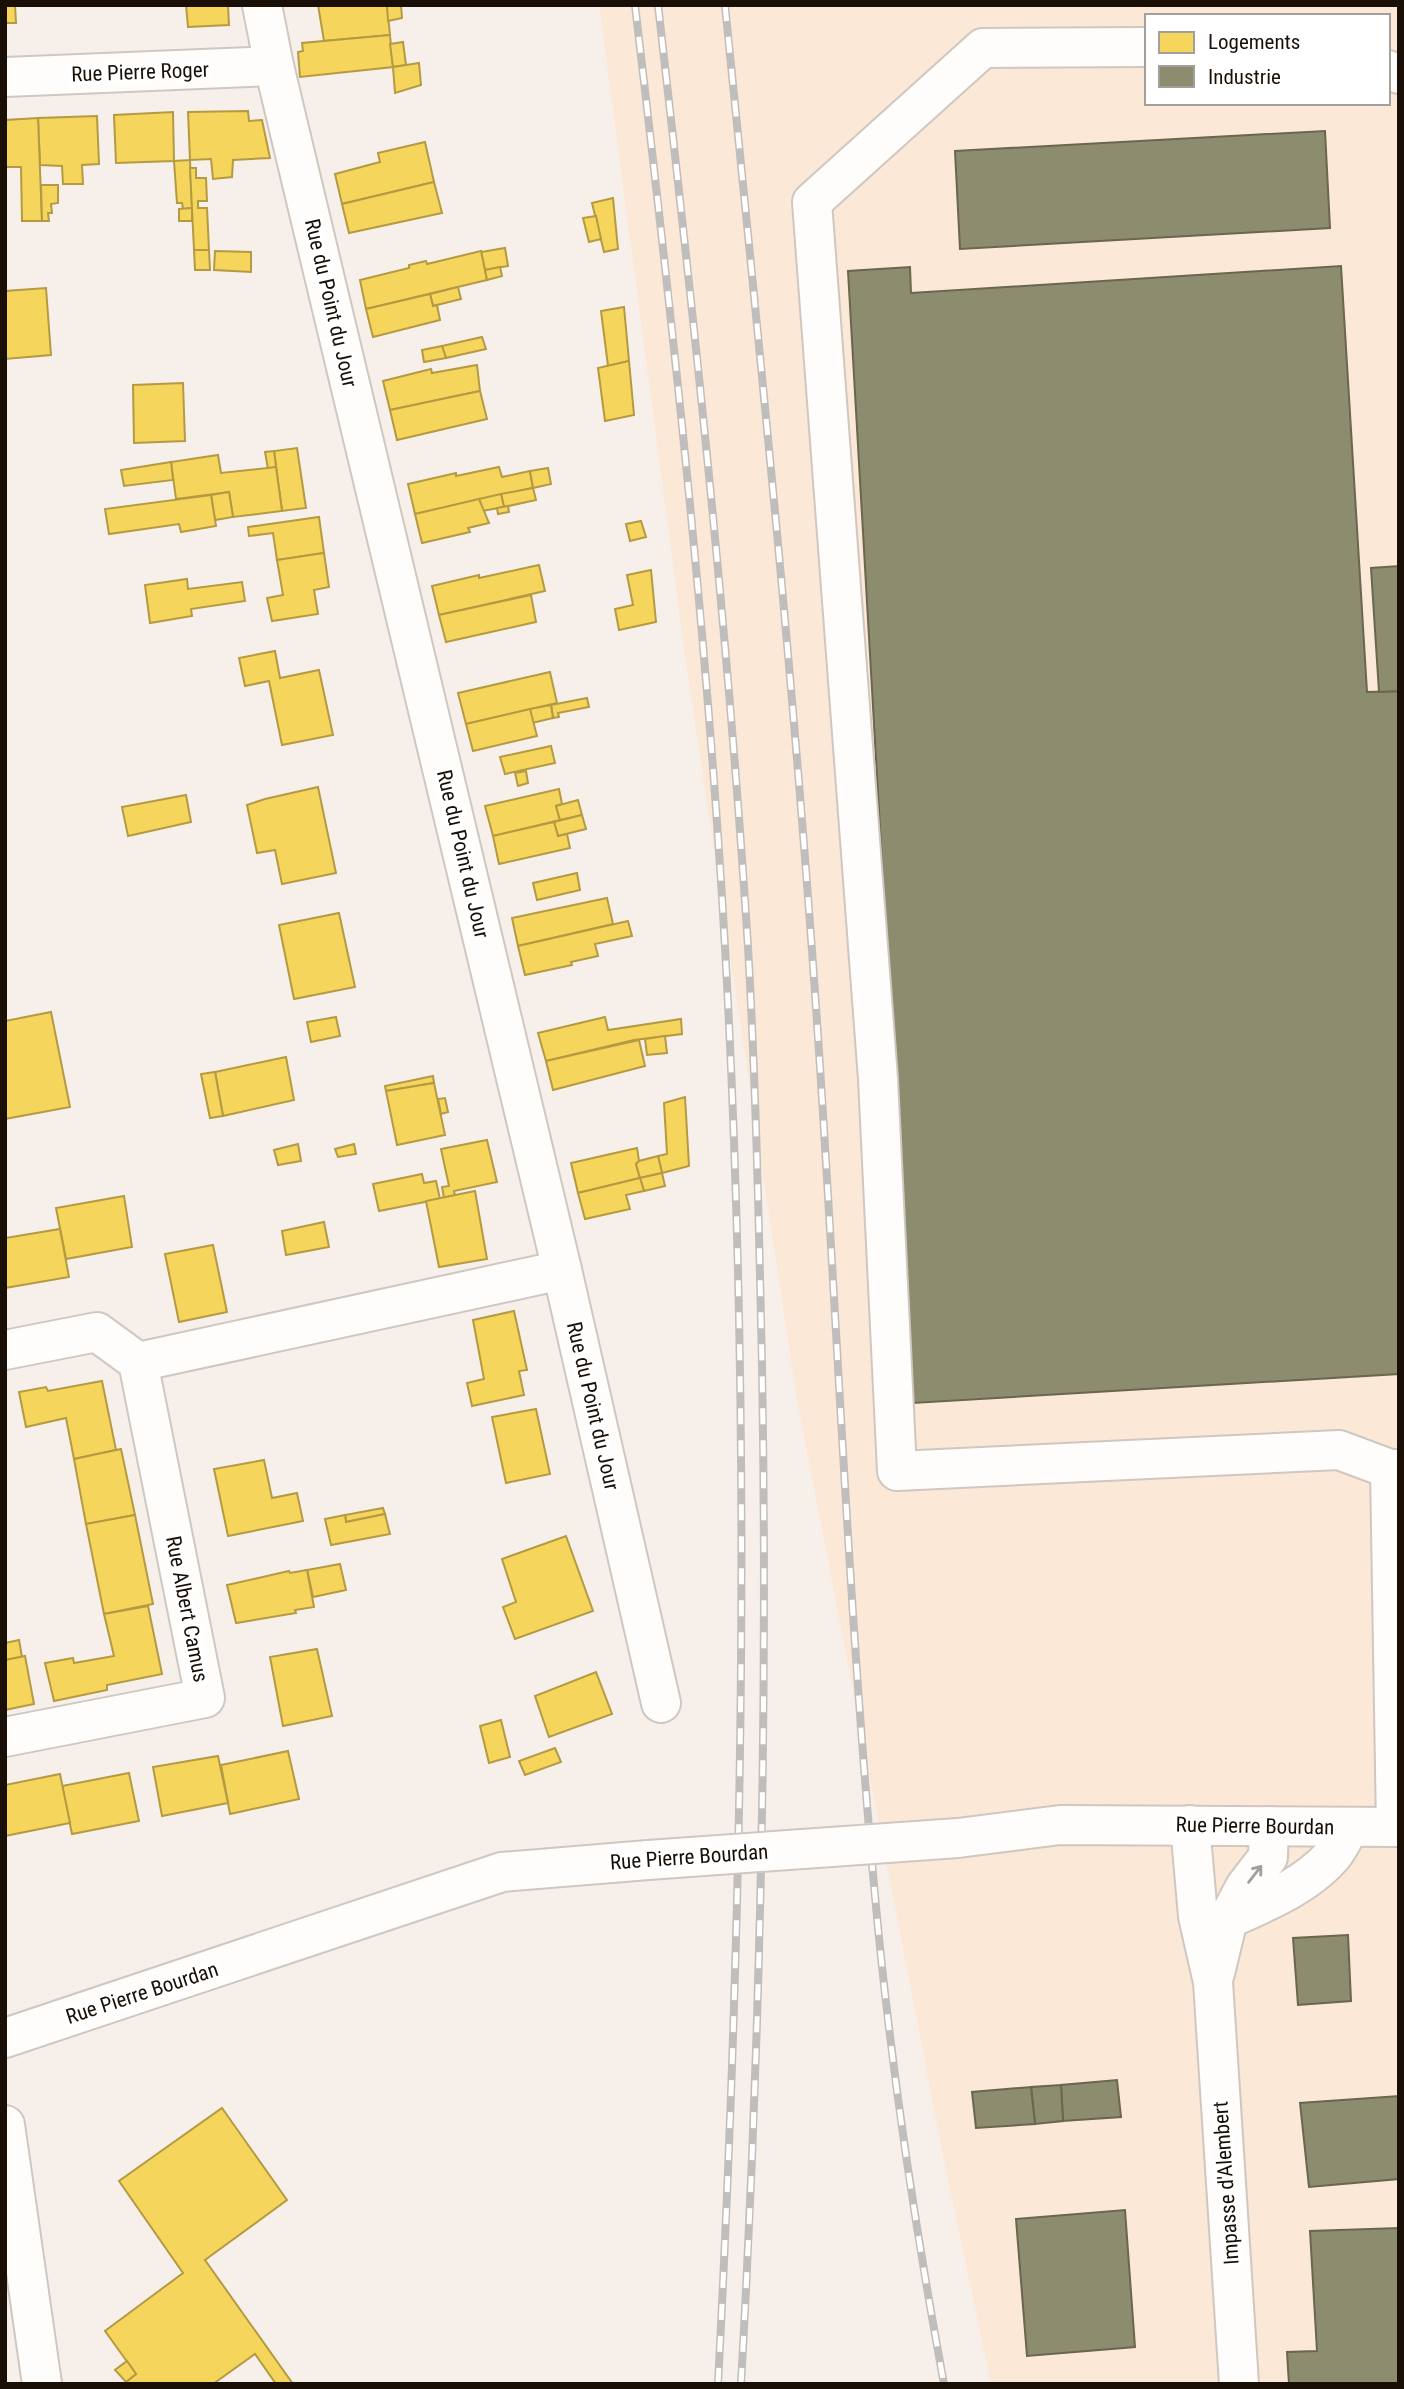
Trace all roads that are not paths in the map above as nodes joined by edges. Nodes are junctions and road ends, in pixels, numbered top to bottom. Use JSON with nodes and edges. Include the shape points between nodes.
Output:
{"nodes":[{"id":1,"x":262,"y":5,"type":"edge"},
{"id":2,"x":1145,"y":47,"type":"edge"},
{"id":3,"x":274,"y":66,"type":"junction"},
{"id":4,"x":5,"y":77,"type":"edge"},
{"id":5,"x":562,"y":1270,"type":"junction"},
{"id":6,"x":5,"y":1350,"type":"edge"},
{"id":7,"x":138,"y":1362,"type":"junction"},
{"id":8,"x":1395,"y":1469,"type":"edge"},
{"id":9,"x":661,"y":1703,"type":"dead end"},
{"id":10,"x":5,"y":1737,"type":"edge"},
{"id":11,"x":1190,"y":1825,"type":"junction"},
{"id":12,"x":1269,"y":1826,"type":"junction"},
{"id":13,"x":1349,"y":1827,"type":"junction"},
{"id":14,"x":1398,"y":1827,"type":"edge"},
{"id":15,"x":1228,"y":1919,"type":"junction"},
{"id":16,"x":1213,"y":1982,"type":"junction"},
{"id":17,"x":5,"y":2038,"type":"edge"},
{"id":18,"x":5,"y":2125,"type":"edge"},
{"id":19,"x":42,"y":2384,"type":"edge"},
{"id":20,"x":1239,"y":2384,"type":"edge"}],
"edges":[{"from":1,"to":3,"type":"street","name":"Rue du Point du Jour"},
{"from":2,"to":8,"type":"street","via":[[982,48],[812,202],[878,1079],[897,1471],[1339,1450]]},
{"from":3,"to":4,"type":"street","name":"Rue Pierre Roger"},
{"from":3,"to":5,"type":"street","name":"Rue du Point du Jour"},
{"from":5,"to":7,"type":"street"},
{"from":5,"to":9,"type":"street","name":"Rue du Point du Jour"},
{"from":6,"to":7,"type":"street","via":[[97,1332]]},
{"from":7,"to":10,"type":"street","name":"Rue Albert Camus","via":[[205,1698]]},
{"from":8,"to":14,"type":"street"},
{"from":11,"to":12,"type":"street","name":"Rue Pierre Bourdan"},
{"from":11,"to":16,"type":"street","name":"Impasse d'Alembert","via":[[1198,1916]]},
{"from":11,"to":17,"type":"street","name":"Rue Pierre Bourdan","bridge":true,"via":[[1060,1825],[958,1838],[502,1872]]},
{"from":12,"to":13,"type":"street","name":"Rue Pierre Bourdan"},
{"from":15,"to":12,"type":"street","name":"Impasse d'Alembert","one_way":true,"via":[[1268,1857]]},
{"from":13,"to":14,"type":"street","name":"Rue Pierre Bourdan"},
{"from":13,"to":15,"type":"street","via":[[1320,1868],[1268,1901]]},
{"from":15,"to":16,"type":"street","name":"Impasse d'Alembert"},
{"from":16,"to":20,"type":"street","name":"Impasse d'Alembert"},
{"from":18,"to":19,"type":"street"}]}
